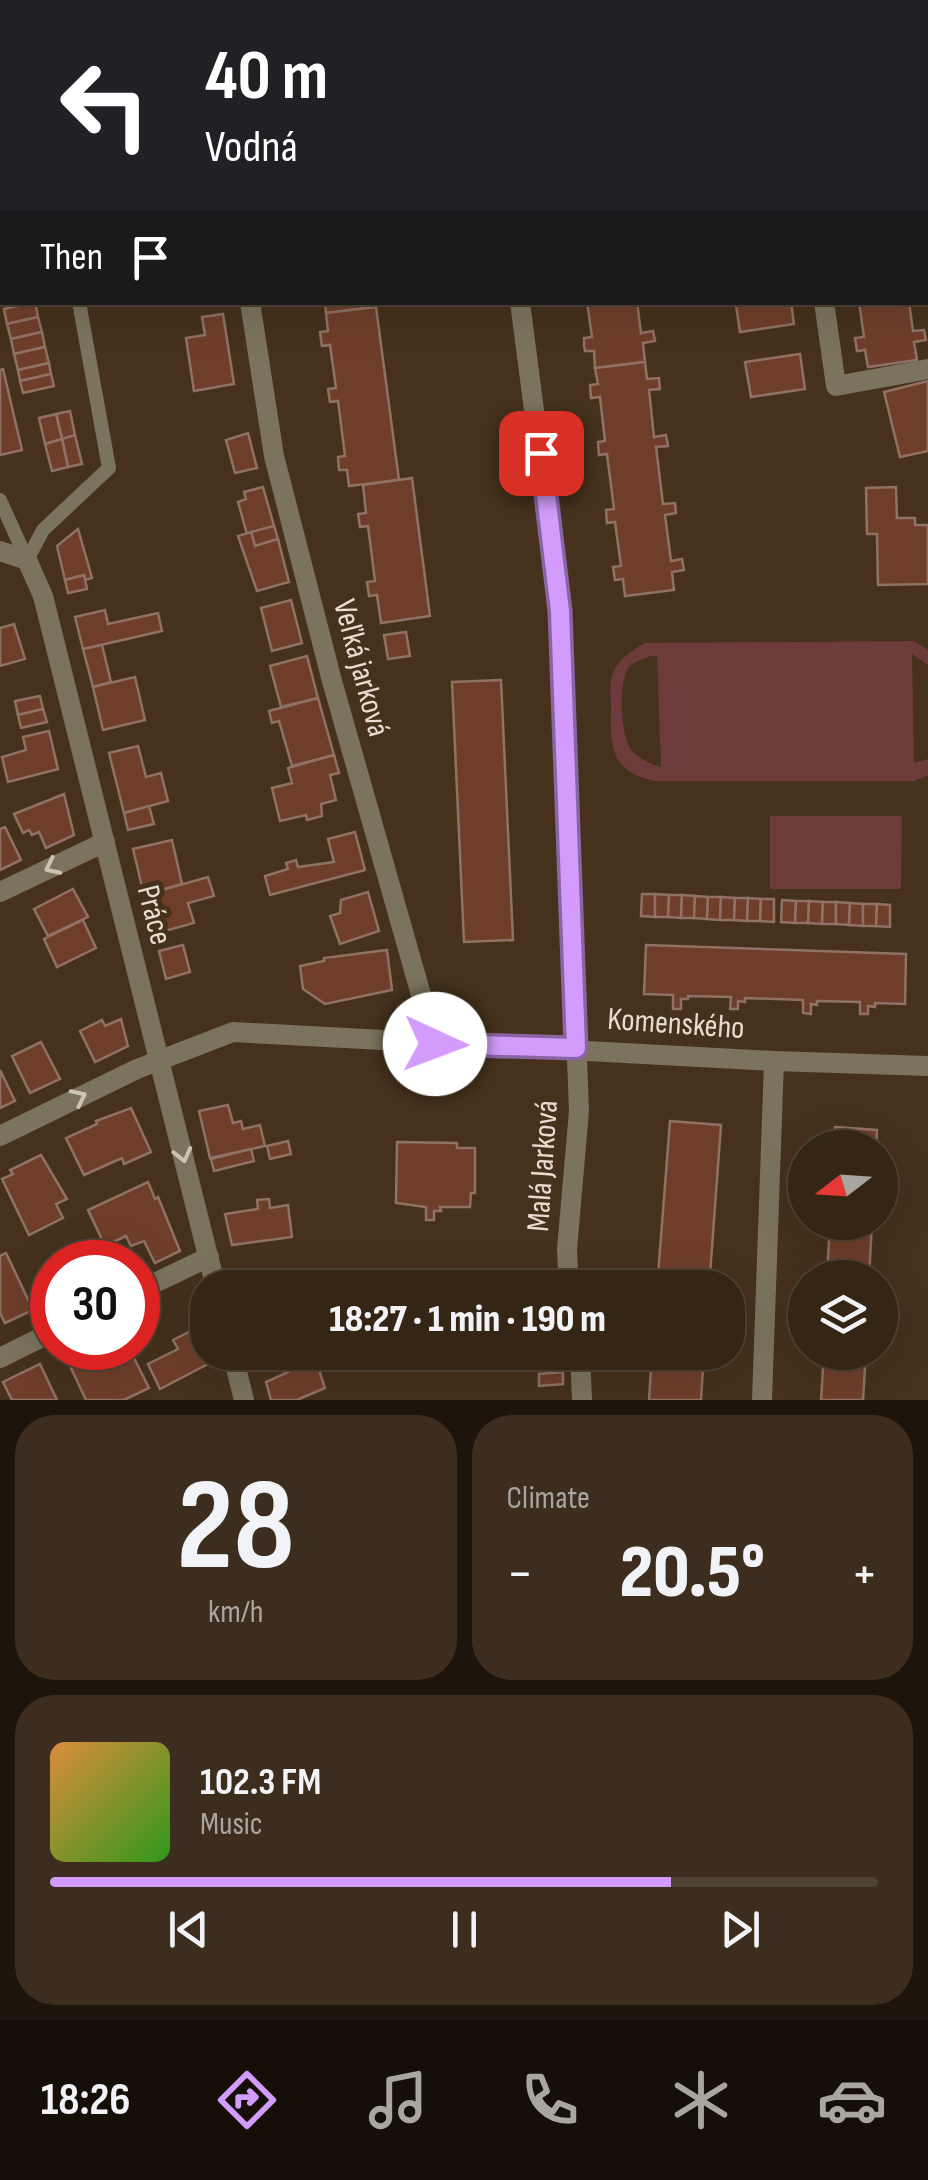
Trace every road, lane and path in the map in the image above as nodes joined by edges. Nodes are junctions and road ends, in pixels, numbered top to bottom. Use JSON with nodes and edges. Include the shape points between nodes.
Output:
{"nodes":[{"id":1,"x":80,"y":305,"type":"edge"},
{"id":2,"x":250,"y":305,"type":"edge"},
{"id":3,"x":520,"y":305,"type":"edge"},
{"id":4,"x":824,"y":305,"type":"edge"},
{"id":5,"x":928,"y":369,"type":"edge"},
{"id":6,"x":0,"y":500,"type":"edge"},
{"id":7,"x":0,"y":551,"type":"edge"},
{"id":8,"x":27,"y":560,"type":"junction"},
{"id":9,"x":104,"y":842,"type":"junction"},
{"id":10,"x":0,"y":892,"type":"edge"},
{"id":11,"x":435,"y":1044,"type":"junction"},
{"id":12,"x":576,"y":1048,"type":"junction"},
{"id":13,"x":160,"y":1061,"type":"junction"},
{"id":14,"x":774,"y":1061,"type":"junction"},
{"id":15,"x":928,"y":1066,"type":"edge"},
{"id":16,"x":0,"y":1136,"type":"edge"},
{"id":17,"x":209,"y":1257,"type":"junction"},
{"id":18,"x":212,"y":1270,"type":"edge"},
{"id":19,"x":569,"y":1270,"type":"edge"},
{"id":20,"x":160,"y":1280,"type":"edge"},
{"id":21,"x":30,"y":1343,"type":"edge"},
{"id":22,"x":0,"y":1358,"type":"edge"},
{"id":23,"x":236,"y":1370,"type":"edge"},
{"id":24,"x":581,"y":1370,"type":"edge"},
{"id":25,"x":244,"y":1400,"type":"edge"},
{"id":26,"x":582,"y":1400,"type":"edge"},
{"id":27,"x":762,"y":1400,"type":"edge"}],
"edges":[{"from":1,"to":8,"type":"lane","via":[[109,468],[42,530]]},
{"from":2,"to":11,"type":"street","name":"Veľká jarková","via":[[274,456]]},
{"from":3,"to":12,"type":"street","name":"Malá Jarková","via":[[560,611]]},
{"from":4,"to":5,"type":"street","via":[[836,386]]},
{"from":6,"to":8,"type":"lane"},
{"from":7,"to":8,"type":"street"},
{"from":8,"to":9,"type":"street","name":"Práce","via":[[43,596]]},
{"from":9,"to":10,"type":"street","one_way":true},
{"from":9,"to":13,"type":"street","name":"Práce"},
{"from":11,"to":12,"type":"street","name":"Komenského"},
{"from":11,"to":13,"type":"street","name":"Komenského","via":[[233,1032]]},
{"from":12,"to":14,"type":"street","name":"Komenského"},
{"from":12,"to":19,"type":"street","name":"Malá Jarková","via":[[579,1110]]},
{"from":16,"to":13,"type":"street","name":"Komenského","one_way":true},
{"from":13,"to":17,"type":"street","name":"Práce","one_way":true},
{"from":14,"to":15,"type":"street","name":"Komenského"},
{"from":14,"to":27,"type":"street","name":"Komenského"},
{"from":17,"to":18,"type":"street","name":"Práce"},
{"from":17,"to":20,"type":"street"},
{"from":21,"to":22,"type":"street"},
{"from":23,"to":25,"type":"street"},
{"from":24,"to":26,"type":"street"}]}
